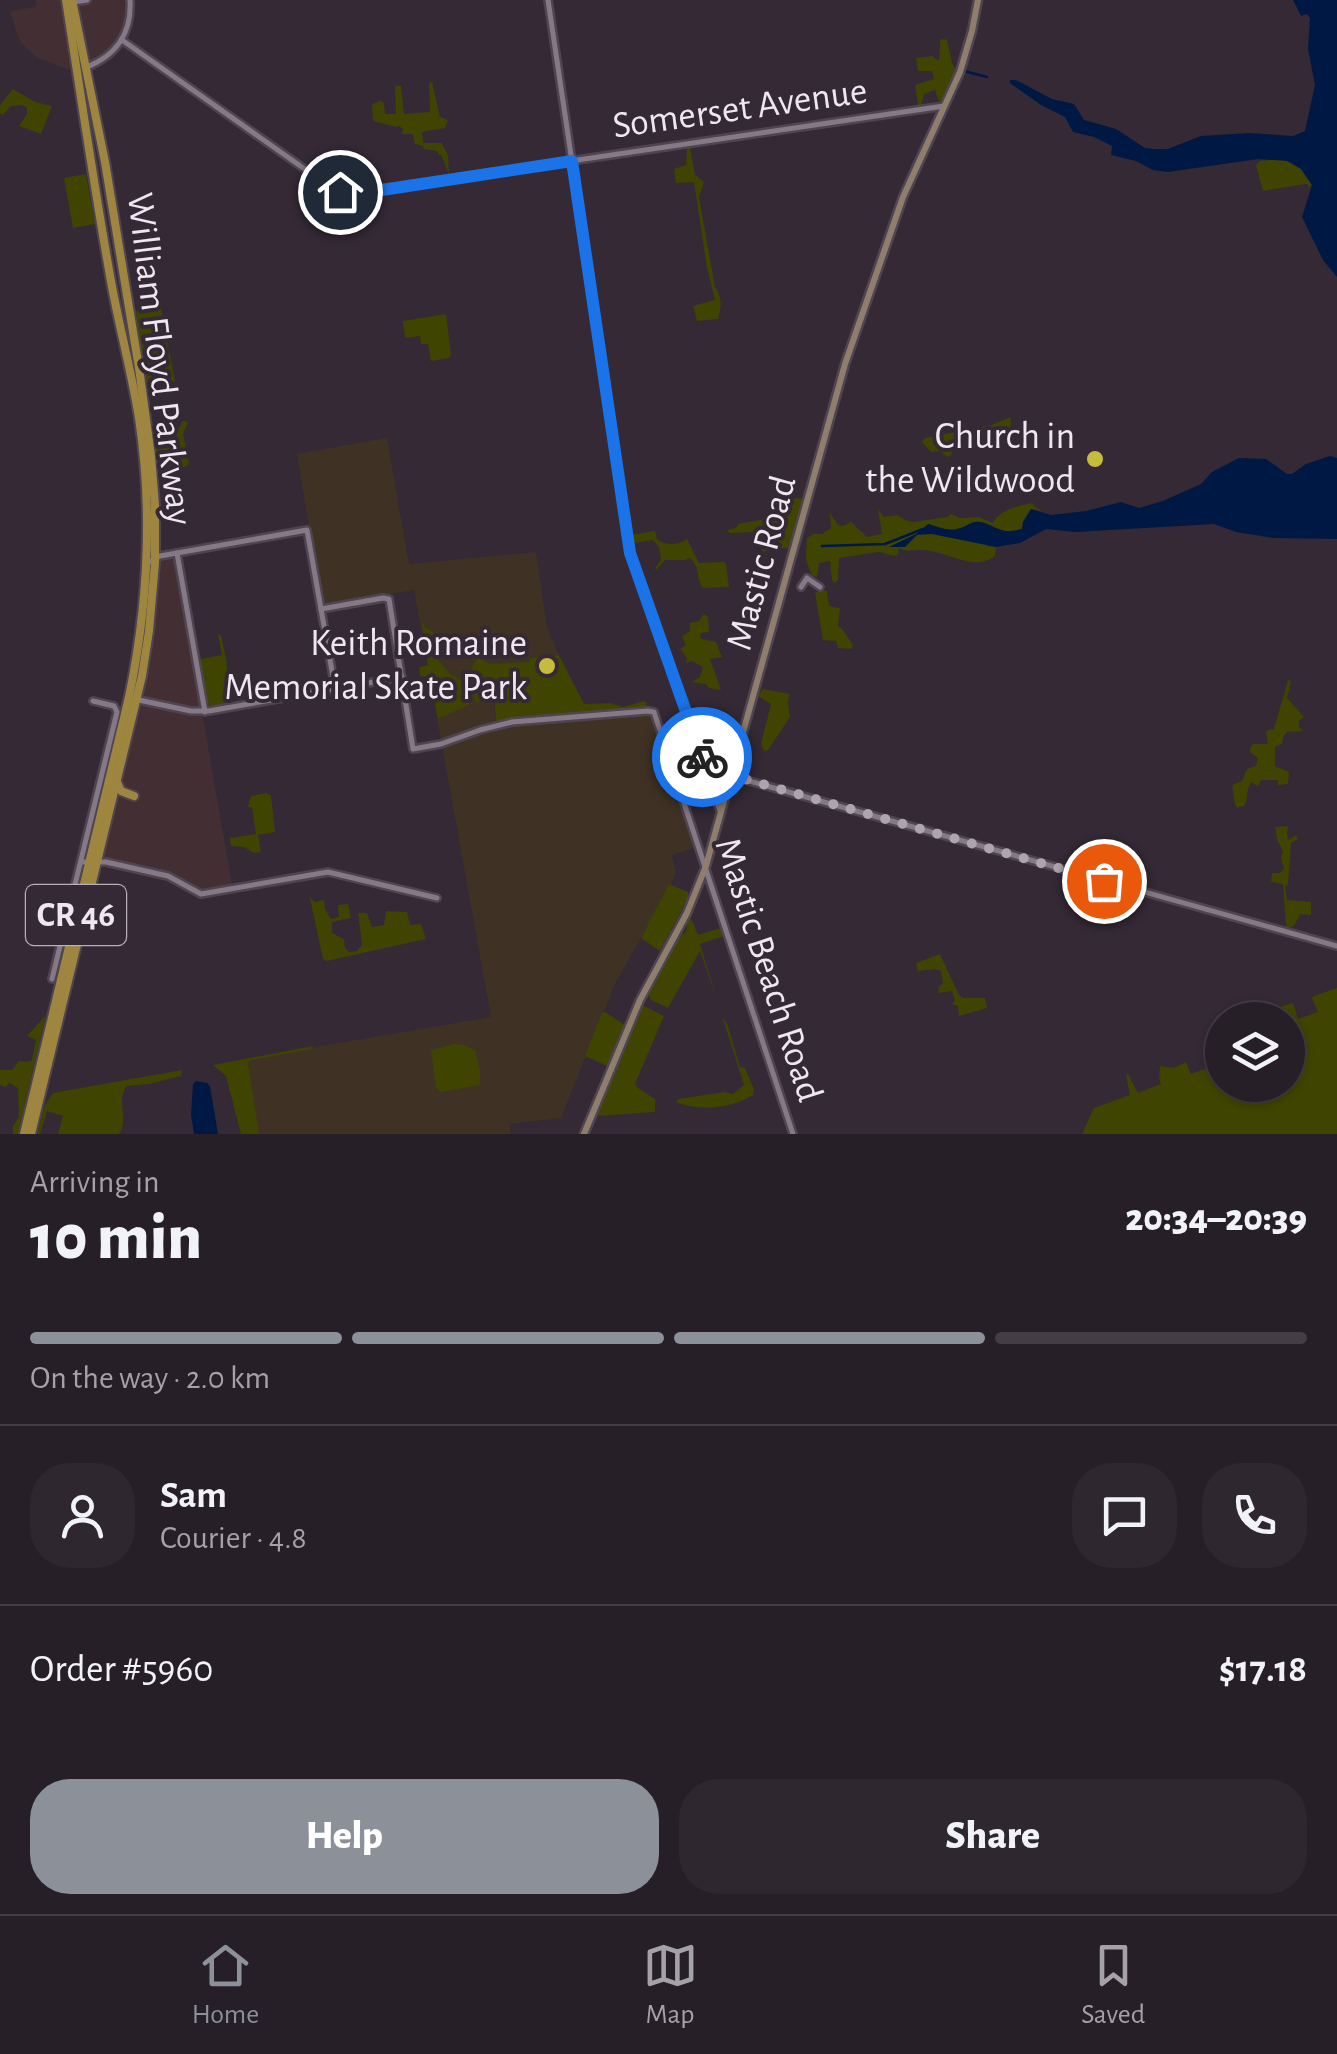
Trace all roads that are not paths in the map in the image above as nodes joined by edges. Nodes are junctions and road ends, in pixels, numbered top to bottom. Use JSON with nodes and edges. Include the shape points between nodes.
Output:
{"nodes":[{"id":1,"x":86,"y":0,"type":"edge"},
{"id":2,"x":130,"y":0,"type":"edge"},
{"id":3,"x":548,"y":0,"type":"edge"},
{"id":4,"x":978,"y":0,"type":"edge"},
{"id":5,"x":70,"y":1,"type":"edge"},
{"id":6,"x":122,"y":40,"type":"junction"},
{"id":7,"x":133,"y":47,"type":"junction"},
{"id":8,"x":115,"y":49,"type":"junction"},
{"id":9,"x":80,"y":68,"type":"junction"},
{"id":10,"x":945,"y":106,"type":"junction"},
{"id":11,"x":572,"y":161,"type":"junction"},
{"id":12,"x":106,"y":254,"type":"junction"},
{"id":13,"x":130,"y":305,"type":"junction"},
{"id":14,"x":116,"y":310,"type":"junction"},
{"id":15,"x":139,"y":368,"type":"junction"},
{"id":16,"x":177,"y":553,"type":"junction"},
{"id":17,"x":151,"y":561,"type":"junction"},
{"id":18,"x":801,"y":587,"type":"dead end"},
{"id":19,"x":820,"y":587,"type":"dead end"},
{"id":20,"x":321,"y":609,"type":"junction"},
{"id":21,"x":402,"y":676,"type":"junction"},
{"id":22,"x":335,"y":688,"type":"junction"},
{"id":23,"x":133,"y":698,"type":"junction"},
{"id":24,"x":93,"y":701,"type":"dead end"},
{"id":25,"x":204,"y":712,"type":"junction"},
{"id":26,"x":124,"y":718,"type":"junction"},
{"id":27,"x":109,"y":744,"type":"junction"},
{"id":28,"x":701,"y":754,"type":"junction"},
{"id":29,"x":671,"y":759,"type":"junction"},
{"id":30,"x":689,"y":764,"type":"junction"},
{"id":31,"x":706,"y":768,"type":"junction"},
{"id":32,"x":717,"y":771,"type":"junction"},
{"id":33,"x":731,"y":775,"type":"junction"},
{"id":34,"x":709,"y":778,"type":"junction"},
{"id":35,"x":117,"y":782,"type":"junction"},
{"id":36,"x":114,"y":792,"type":"junction"},
{"id":37,"x":714,"y":793,"type":"junction"},
{"id":38,"x":724,"y":799,"type":"junction"},
{"id":39,"x":720,"y":814,"type":"junction"},
{"id":40,"x":700,"y":850,"type":"junction"},
{"id":41,"x":710,"y":852,"type":"junction"},
{"id":42,"x":90,"y":861,"type":"junction"},
{"id":43,"x":706,"y":866,"type":"junction"},
{"id":44,"x":698,"y":887,"type":"junction"},
{"id":45,"x":712,"y":888,"type":"junction"},
{"id":46,"x":437,"y":898,"type":"dead end"},
{"id":47,"x":1337,"y":946,"type":"edge"},
{"id":48,"x":52,"y":979,"type":"dead end"},
{"id":49,"x":24,"y":1134,"type":"edge"},
{"id":50,"x":32,"y":1134,"type":"edge"},
{"id":51,"x":584,"y":1134,"type":"edge"},
{"id":52,"x":794,"y":1134,"type":"edge"}],
"edges":[{"from":1,"to":5,"type":"street"},
{"from":2,"to":6,"type":"street"},
{"from":3,"to":11,"type":"street"},
{"from":4,"to":10,"type":"main road","name":"Mastic Road"},
{"from":5,"to":9,"type":"highway","name":"William Floyd Parkway","number":"CR 46"},
{"from":6,"to":7,"type":"street","name":"Somerset Avenue"},
{"from":6,"to":8,"type":"street"},
{"from":7,"to":8,"type":"street"},
{"from":7,"to":11,"type":"street","name":"Somerset Avenue","via":[[338,191]]},
{"from":8,"to":9,"type":"street"},
{"from":9,"to":12,"type":"highway","name":"William Floyd Parkway","number":"CR 46"},
{"from":9,"to":13,"type":"highway","name":"William Floyd Parkway","number":"CR 46","via":[[104,153]]},
{"from":10,"to":11,"type":"street","name":"Somerset Avenue"},
{"from":10,"to":33,"type":"main road","name":"Mastic Road","via":[[903,198],[845,364]]},
{"from":11,"to":28,"type":"street","via":[[630,553]]},
{"from":12,"to":13,"type":"highway","via":[[118,297]]},
{"from":12,"to":14,"type":"highway","name":"William Floyd Parkway","number":"CR 46"},
{"from":13,"to":15,"type":"highway","name":"William Floyd Parkway","number":"CR 46"},
{"from":14,"to":15,"type":"highway","via":[[127,320]]},
{"from":14,"to":17,"type":"highway","name":"William Floyd Parkway","number":"CR 46","via":[[142,446]]},
{"from":15,"to":17,"type":"highway","name":"William Floyd Parkway","number":"CR 46","via":[[153,477]]},
{"from":16,"to":17,"type":"street"},
{"from":16,"to":20,"type":"street","via":[[307,530]]},
{"from":16,"to":25,"type":"street"},
{"from":17,"to":23,"type":"highway","name":"William Floyd Parkway","number":"CR 46"},
{"from":18,"to":19,"type":"street","via":[[807,578]]},
{"from":20,"to":21,"type":"street","via":[[387,598]]},
{"from":20,"to":22,"type":"street"},
{"from":21,"to":22,"type":"street"},
{"from":21,"to":29,"type":"street","name":"Mastic Beach Road","via":[[413,750],[512,722],[652,711]]},
{"from":22,"to":25,"type":"street"},
{"from":23,"to":25,"type":"street"},
{"from":23,"to":26,"type":"highway","name":"William Floyd Parkway","number":"CR 46"},
{"from":23,"to":35,"type":"highway","name":"William Floyd Parkway","number":"CR 46"},
{"from":24,"to":27,"type":"street","via":[[117,709]]},
{"from":26,"to":27,"type":"highway","via":[[116,742]]},
{"from":26,"to":36,"type":"highway"},
{"from":26,"to":42,"type":"highway","name":"William Floyd Parkway","number":"CR 46"},
{"from":27,"to":42,"type":"street"},
{"from":28,"to":30,"type":"street"},
{"from":28,"to":31,"type":"street"},
{"from":29,"to":30,"type":"street"},
{"from":29,"to":40,"type":"street","name":"Mastic Beach Road"},
{"from":30,"to":31,"type":"street"},
{"from":31,"to":32,"type":"street"},
{"from":31,"to":34,"type":"street"},
{"from":32,"to":33,"type":"street"},
{"from":32,"to":34,"type":"street"},
{"from":33,"to":38,"type":"main road","name":"Mastic Road"},
{"from":33,"to":47,"type":"street"},
{"from":34,"to":37,"type":"street"},
{"from":35,"to":36,"type":"highway","name":"William Floyd Parkway","number":"CR 46"},
{"from":35,"to":36,"type":"highway","via":[[134,796]]},
{"from":36,"to":42,"type":"highway","name":"William Floyd Parkway","number":"CR 46"},
{"from":37,"to":38,"type":"street"},
{"from":37,"to":39,"type":"street"},
{"from":38,"to":39,"type":"main road","name":"Mastic Road"},
{"from":39,"to":41,"type":"main road","name":"Mastic Road"},
{"from":40,"to":41,"type":"street"},
{"from":40,"to":43,"type":"street","name":"Mastic Beach Road"},
{"from":41,"to":43,"type":"main road","name":"Mastic Road"},
{"from":42,"to":46,"type":"street","via":[[168,876],[202,894],[328,872]]},
{"from":42,"to":48,"type":"street"},
{"from":42,"to":49,"type":"highway","name":"William Floyd Parkway","number":"CR 46"},
{"from":42,"to":50,"type":"highway","name":"William Floyd Parkway","number":"CR 46"},
{"from":43,"to":44,"type":"main road","name":"Mastic Road"},
{"from":43,"to":45,"type":"street","name":"Mastic Beach Road"},
{"from":44,"to":45,"type":"street"},
{"from":44,"to":51,"type":"main road","name":"Mastic Road","via":[[640,1000]]},
{"from":45,"to":52,"type":"street","name":"Mastic Beach Road"}]}
